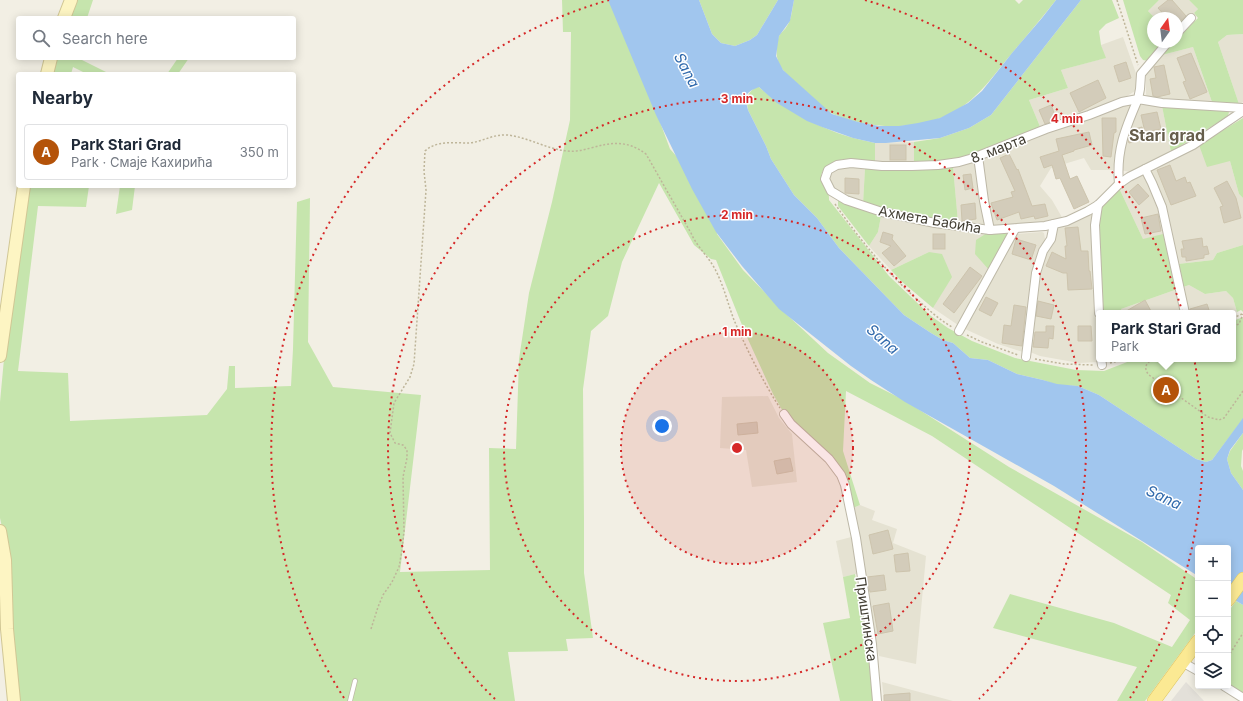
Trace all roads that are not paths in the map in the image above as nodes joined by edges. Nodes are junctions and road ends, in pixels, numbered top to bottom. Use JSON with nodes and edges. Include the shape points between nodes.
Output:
{"nodes":[{"id":1,"x":71,"y":0,"type":"edge"},
{"id":2,"x":65,"y":16,"type":"edge"},
{"id":3,"x":1191,"y":18,"type":"dead end"},
{"id":4,"x":1183,"y":27,"type":"edge"},
{"id":5,"x":1163,"y":48,"type":"edge"},
{"id":6,"x":50,"y":60,"type":"edge"},
{"id":7,"x":48,"y":72,"type":"edge"},
{"id":8,"x":1138,"y":99,"type":"junction"},
{"id":9,"x":1243,"y":110,"type":"edge"},
{"id":10,"x":978,"y":156,"type":"junction"},
{"id":11,"x":1145,"y":169,"type":"junction"},
{"id":12,"x":1119,"y":184,"type":"junction"},
{"id":13,"x":24,"y":188,"type":"edge"},
{"id":14,"x":846,"y":200,"type":"joint"},
{"id":15,"x":1098,"y":204,"type":"junction"},
{"id":16,"x":1054,"y":224,"type":"junction"},
{"id":17,"x":1015,"y":229,"type":"junction"},
{"id":18,"x":990,"y":230,"type":"junction"},
{"id":19,"x":1099,"y":310,"type":"edge"},
{"id":20,"x":1184,"y":310,"type":"edge"},
{"id":21,"x":959,"y":331,"type":"dead end"},
{"id":22,"x":0,"y":356,"type":"edge"},
{"id":23,"x":1026,"y":357,"type":"dead end"},
{"id":24,"x":784,"y":414,"type":"road end"},
{"id":25,"x":0,"y":531,"type":"edge"},
{"id":26,"x":1243,"y":579,"type":"edge"},
{"id":27,"x":1231,"y":596,"type":"edge"},
{"id":28,"x":3,"y":603,"type":"edge"},
{"id":29,"x":1195,"y":645,"type":"edge"},
{"id":30,"x":1186,"y":657,"type":"junction"},
{"id":31,"x":1195,"y":668,"type":"edge"},
{"id":32,"x":355,"y":680,"type":"dead end"},
{"id":33,"x":1229,"y":689,"type":"edge"},
{"id":34,"x":1243,"y":698,"type":"edge"},
{"id":35,"x":14,"y":701,"type":"edge"},
{"id":36,"x":350,"y":701,"type":"edge"},
{"id":37,"x":877,"y":701,"type":"edge"},
{"id":38,"x":1154,"y":701,"type":"edge"}],
"edges":[{"from":1,"to":2,"type":"street"},
{"from":3,"to":4,"type":"street"},
{"from":5,"to":8,"type":"street","via":[[1141,74]]},
{"from":6,"to":7,"type":"street"},
{"from":8,"to":9,"type":"street","name":"Ахмета Бабића"},
{"from":8,"to":10,"type":"street","name":"8. марта","via":[[1122,102]]},
{"from":8,"to":12,"type":"street","via":[[1126,126],[1119,157]]},
{"from":9,"to":11,"type":"street","name":"Ахмета Бабића","via":[[1193,145]]},
{"from":10,"to":14,"type":"street","name":"8. марта","via":[[938,165],[837,165],[828,170],[825,179],[831,191]]},
{"from":10,"to":18,"type":"street"},
{"from":11,"to":12,"type":"street","name":"Ахмета Бабића"},
{"from":11,"to":20,"type":"street","via":[[1162,206]]},
{"from":12,"to":15,"type":"street","name":"Ахмета Бабића"},
{"from":13,"to":22,"type":"street"},
{"from":14,"to":18,"type":"street","name":"Ахмета Бабића","via":[[882,212],[935,223]]},
{"from":15,"to":16,"type":"street","name":"Ахмета Бабића","via":[[1078,217]]},
{"from":15,"to":19,"type":"street","via":[[1096,225]]},
{"from":16,"to":17,"type":"street","name":"Ахмета Бабића"},
{"from":16,"to":23,"type":"street","via":[[1051,239],[1036,273]]},
{"from":17,"to":18,"type":"street","name":"Ахмета Бабића"},
{"from":17,"to":21,"type":"street"},
{"from":24,"to":37,"type":"street","name":"Приштинска","via":[[791,424],[830,459],[845,485],[872,644]]},
{"from":25,"to":28,"type":"street","via":[[5,560]]},
{"from":26,"to":27,"type":"main road"},
{"from":28,"to":35,"type":"street"},
{"from":29,"to":30,"type":"main road"},
{"from":30,"to":31,"type":"street"},
{"from":30,"to":38,"type":"main road"},
{"from":32,"to":36,"type":"lane"},
{"from":33,"to":34,"type":"street"}]}
